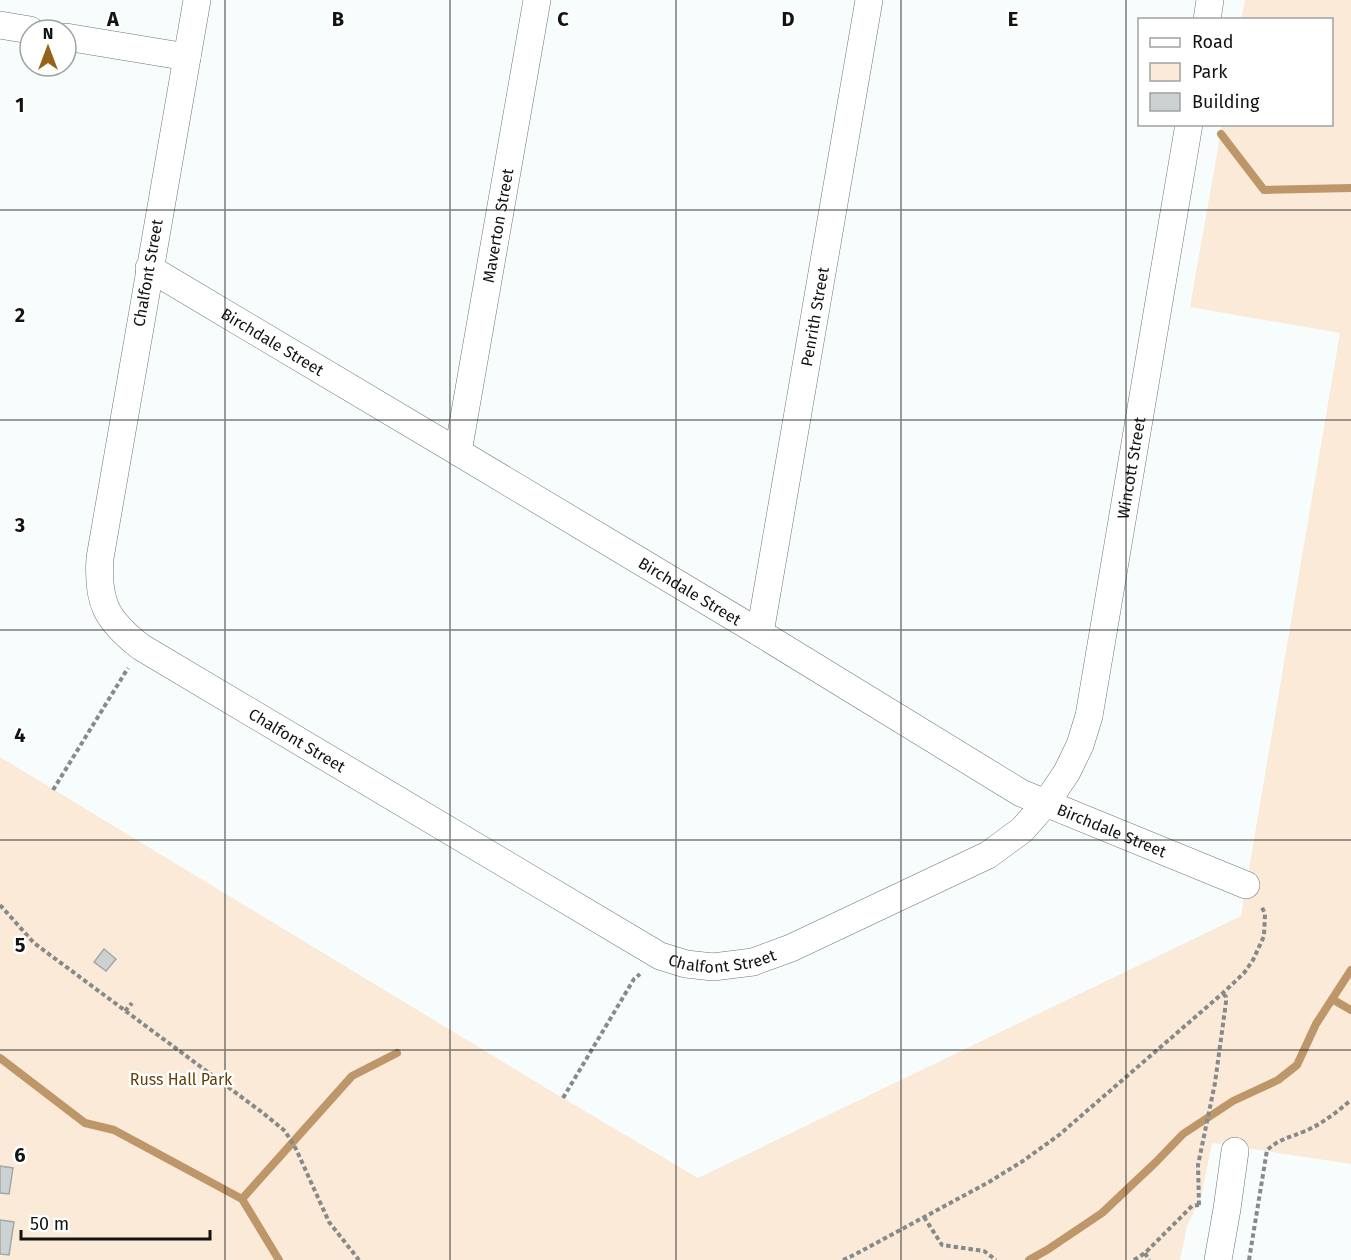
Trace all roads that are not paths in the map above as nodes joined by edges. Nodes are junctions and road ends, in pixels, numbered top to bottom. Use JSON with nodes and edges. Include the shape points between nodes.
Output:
{"nodes":[{"id":1,"x":197,"y":0,"type":"edge"},
{"id":2,"x":537,"y":0,"type":"edge"},
{"id":3,"x":869,"y":0,"type":"edge"},
{"id":4,"x":1210,"y":0,"type":"edge"},
{"id":5,"x":1207,"y":18,"type":"edge"},
{"id":6,"x":0,"y":25,"type":"edge"},
{"id":7,"x":18,"y":28,"type":"edge"},
{"id":8,"x":78,"y":38,"type":"edge"},
{"id":9,"x":187,"y":57,"type":"junction"},
{"id":10,"x":1189,"y":126,"type":"edge"},
{"id":11,"x":149,"y":268,"type":"junction"},
{"id":12,"x":458,"y":452,"type":"junction"},
{"id":13,"x":760,"y":633,"type":"junction"},
{"id":14,"x":1046,"y":802,"type":"junction"},
{"id":15,"x":1246,"y":885,"type":"road end"},
{"id":16,"x":1235,"y":1151,"type":"dead end"},
{"id":17,"x":1218,"y":1260,"type":"edge"}],
"edges":[{"from":1,"to":9,"type":"street","name":"Chalfont Street"},
{"from":2,"to":12,"type":"street","name":"Maverton Street"},
{"from":3,"to":13,"type":"street","name":"Penrith Street"},
{"from":4,"to":5,"type":"street"},
{"from":6,"to":7,"type":"street"},
{"from":8,"to":9,"type":"street"},
{"from":9,"to":11,"type":"street","name":"Chalfont Street"},
{"from":10,"to":14,"type":"street","name":"Wincott Street","via":[[1089,716],[1072,763]]},
{"from":11,"to":12,"type":"street","name":"Birchdale Street"},
{"from":11,"to":14,"type":"street","name":"Chalfont Street","via":[[100,558],[98,576],[108,615],[141,647],[660,956],[713,967],[753,962],[791,948],[988,855],[1022,830]]},
{"from":12,"to":13,"type":"street","name":"Birchdale Street"},
{"from":13,"to":14,"type":"street","name":"Birchdale Street","via":[[1021,793]]},
{"from":14,"to":15,"type":"street","name":"Birchdale Street"},
{"from":16,"to":17,"type":"street"}]}
